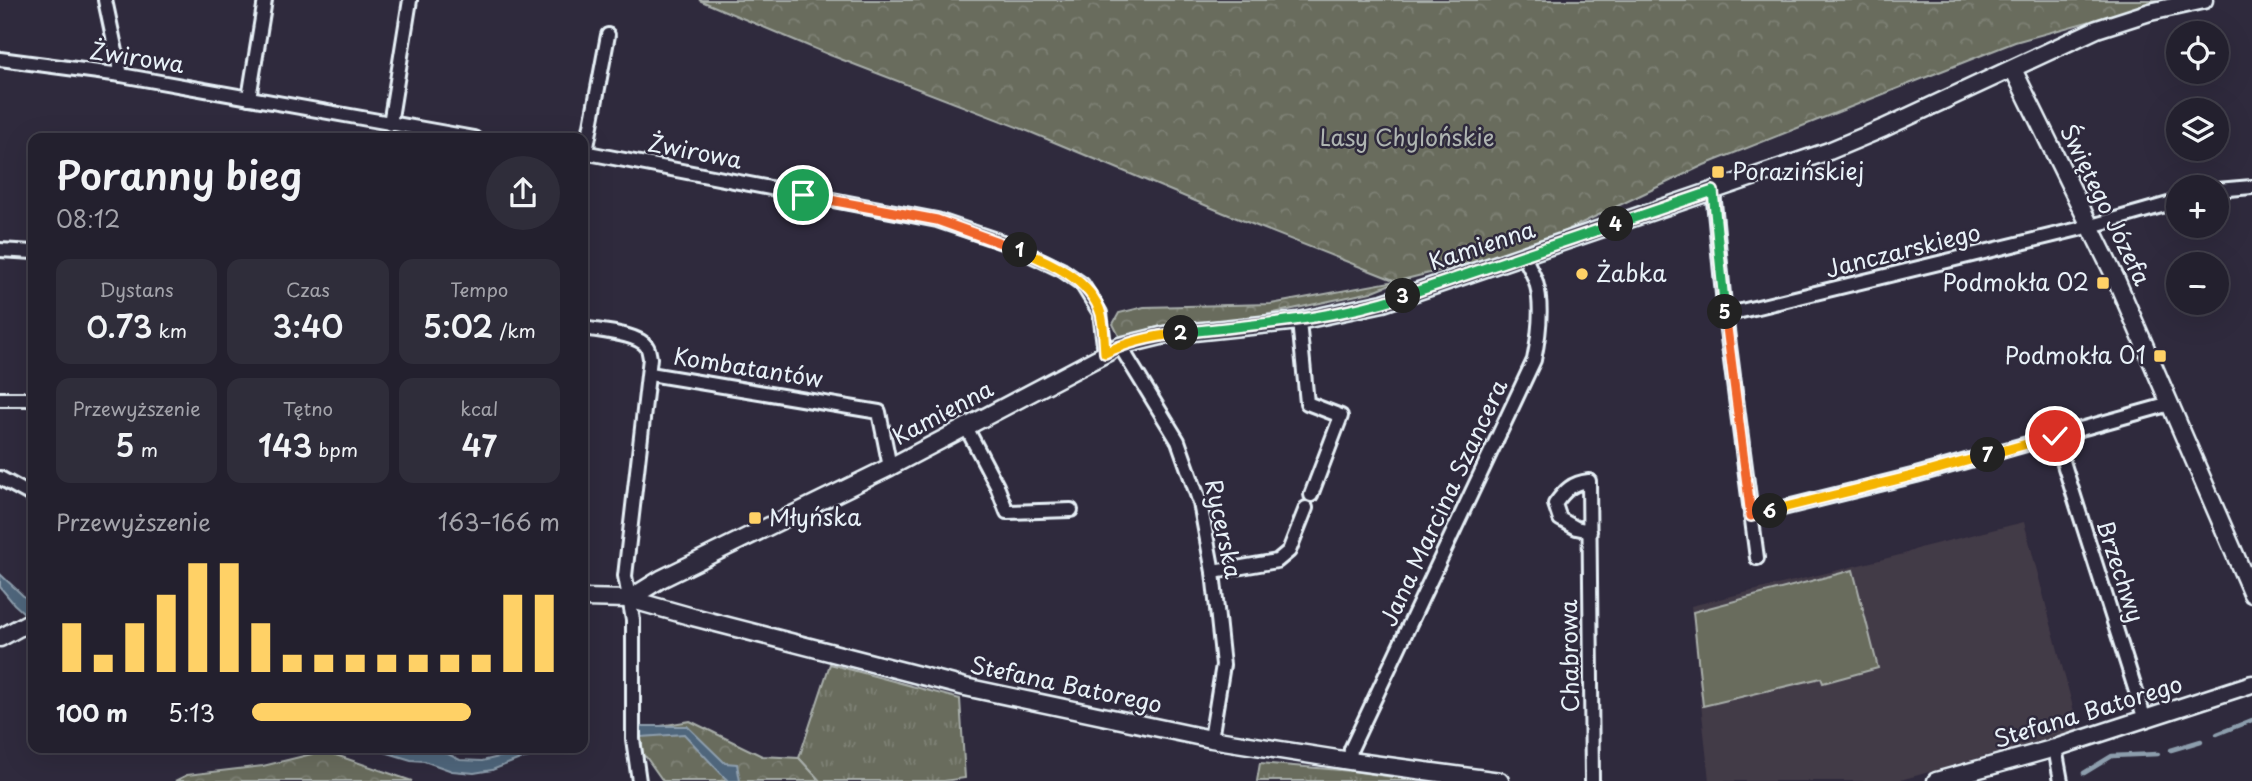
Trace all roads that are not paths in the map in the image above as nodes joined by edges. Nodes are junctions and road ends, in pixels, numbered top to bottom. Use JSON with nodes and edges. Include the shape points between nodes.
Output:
{"nodes":[{"id":1,"x":105,"y":0,"type":"edge"},
{"id":2,"x":265,"y":0,"type":"edge"},
{"id":3,"x":410,"y":0,"type":"edge"},
{"id":4,"x":2204,"y":0,"type":"edge"},
{"id":5,"x":608,"y":35,"type":"dead end"},
{"id":6,"x":0,"y":60,"type":"edge"},
{"id":7,"x":2013,"y":69,"type":"junction"},
{"id":8,"x":121,"y":75,"type":"junction"},
{"id":9,"x":249,"y":98,"type":"junction"},
{"id":10,"x":390,"y":124,"type":"junction"},
{"id":11,"x":444,"y":133,"type":"edge"},
{"id":12,"x":588,"y":133,"type":"edge"},
{"id":13,"x":588,"y":153,"type":"edge"},
{"id":14,"x":2252,"y":187,"type":"edge"},
{"id":15,"x":2229,"y":189,"type":"edge"},
{"id":16,"x":1713,"y":191,"type":"junction"},
{"id":17,"x":2166,"y":205,"type":"edge"},
{"id":18,"x":2091,"y":226,"type":"junction"},
{"id":19,"x":0,"y":250,"type":"edge"},
{"id":20,"x":28,"y":252,"type":"edge"},
{"id":21,"x":1524,"y":256,"type":"junction"},
{"id":22,"x":1726,"y":315,"type":"junction"},
{"id":23,"x":1298,"y":321,"type":"junction"},
{"id":24,"x":588,"y":329,"type":"edge"},
{"id":25,"x":1112,"y":349,"type":"junction"},
{"id":26,"x":650,"y":374,"type":"junction"},
{"id":27,"x":0,"y":398,"type":"edge"},
{"id":28,"x":28,"y":399,"type":"edge"},
{"id":29,"x":2170,"y":404,"type":"junction"},
{"id":30,"x":966,"y":427,"type":"junction"},
{"id":31,"x":2055,"y":436,"type":"junction"},
{"id":32,"x":890,"y":467,"type":"junction"},
{"id":33,"x":0,"y":478,"type":"edge"},
{"id":34,"x":28,"y":493,"type":"edge"},
{"id":35,"x":1311,"y":495,"type":"dead end"},
{"id":36,"x":1306,"y":508,"type":"dead end"},
{"id":37,"x":1071,"y":510,"type":"dead end"},
{"id":38,"x":1751,"y":516,"type":"junction"},
{"id":39,"x":1590,"y":531,"type":"dead end"},
{"id":40,"x":1757,"y":558,"type":"dead end"},
{"id":41,"x":1213,"y":572,"type":"junction"},
{"id":42,"x":2252,"y":594,"type":"edge"},
{"id":43,"x":588,"y":598,"type":"edge"},
{"id":44,"x":629,"y":599,"type":"junction"},
{"id":45,"x":28,"y":623,"type":"edge"},
{"id":46,"x":0,"y":638,"type":"edge"},
{"id":47,"x":2252,"y":684,"type":"edge"},
{"id":48,"x":2145,"y":720,"type":"junction"},
{"id":49,"x":1212,"y":739,"type":"junction"},
{"id":50,"x":2055,"y":748,"type":"junction"},
{"id":51,"x":1350,"y":761,"type":"junction"},
{"id":52,"x":639,"y":781,"type":"edge"},
{"id":53,"x":1500,"y":781,"type":"edge"},
{"id":54,"x":1592,"y":781,"type":"edge"},
{"id":55,"x":1937,"y":781,"type":"edge"},
{"id":56,"x":2061,"y":781,"type":"edge"}],
"edges":[{"from":1,"to":8,"type":"street"},
{"from":2,"to":9,"type":"street"},
{"from":3,"to":10,"type":"street"},
{"from":4,"to":7,"type":"street","name":"Kamienna","via":[[2096,29]]},
{"from":5,"to":12,"type":"street","name":"Żwirowa"},
{"from":6,"to":8,"type":"street","name":"Żwirowa"},
{"from":7,"to":16,"type":"street","name":"Kamienna","via":[[1829,151]]},
{"from":7,"to":18,"type":"street","name":"Świętego Józefa"},
{"from":8,"to":9,"type":"street","name":"Żwirowa"},
{"from":9,"to":10,"type":"street","name":"Żwirowa"},
{"from":10,"to":11,"type":"street","name":"Żwirowa"},
{"from":13,"to":25,"type":"street","name":"Żwirowa","via":[[937,220],[1008,244],[1082,285],[1101,313]]},
{"from":14,"to":15,"type":"street"},
{"from":16,"to":21,"type":"street","name":"Kamienna"},
{"from":16,"to":22,"type":"street"},
{"from":17,"to":18,"type":"street","name":"Janczarskiego"},
{"from":18,"to":22,"type":"street","name":"Janczarskiego"},
{"from":18,"to":29,"type":"street","name":"Świętego Józefa"},
{"from":19,"to":20,"type":"street"},
{"from":21,"to":23,"type":"street","name":"Kamienna","via":[[1384,303]]},
{"from":21,"to":51,"type":"street","name":"Jana Marcina Szancera","via":[[1538,294],[1534,360],[1351,748]]},
{"from":22,"to":38,"type":"street"},
{"from":23,"to":25,"type":"street","name":"Kamienna","via":[[1165,335]]},
{"from":23,"to":35,"type":"street","via":[[1307,403],[1341,416]]},
{"from":24,"to":26,"type":"street","name":"Kombatantów","via":[[639,341],[647,347]]},
{"from":25,"to":30,"type":"street","name":"Kamienna"},
{"from":25,"to":41,"type":"street","name":"Rycerska","via":[[1178,441],[1200,503]]},
{"from":26,"to":32,"type":"street","name":"Kombatantów","via":[[879,412]]},
{"from":26,"to":44,"type":"street","via":[[625,576]]},
{"from":27,"to":28,"type":"street"},
{"from":29,"to":31,"type":"street"},
{"from":29,"to":42,"type":"street","name":"Świętego Józefa"},
{"from":30,"to":32,"type":"street","name":"Kamienna"},
{"from":30,"to":37,"type":"street","via":[[1007,512]]},
{"from":31,"to":38,"type":"street"},
{"from":31,"to":48,"type":"street","name":"Brzechwy"},
{"from":32,"to":44,"type":"street","name":"Kamienna"},
{"from":33,"to":34,"type":"street"},
{"from":36,"to":41,"type":"street","via":[[1289,551],[1277,561]]},
{"from":38,"to":40,"type":"street"},
{"from":39,"to":54,"type":"street","name":"Chabrowa"},
{"from":41,"to":49,"type":"street","name":"Rycerska","via":[[1223,665]]},
{"from":43,"to":44,"type":"street","name":"Stefana Batorego"},
{"from":44,"to":49,"type":"street","name":"Stefana Batorego","via":[[965,687]]},
{"from":44,"to":52,"type":"street","via":[[633,739]]},
{"from":45,"to":46,"type":"street"},
{"from":47,"to":48,"type":"street","name":"Stefana Batorego"},
{"from":48,"to":50,"type":"street","name":"Stefana Batorego"},
{"from":49,"to":51,"type":"street","name":"Stefana Batorego"},
{"from":50,"to":55,"type":"street","name":"Stefana Batorego"},
{"from":50,"to":56,"type":"street"},
{"from":51,"to":53,"type":"street","name":"Stefana Batorego"}]}
